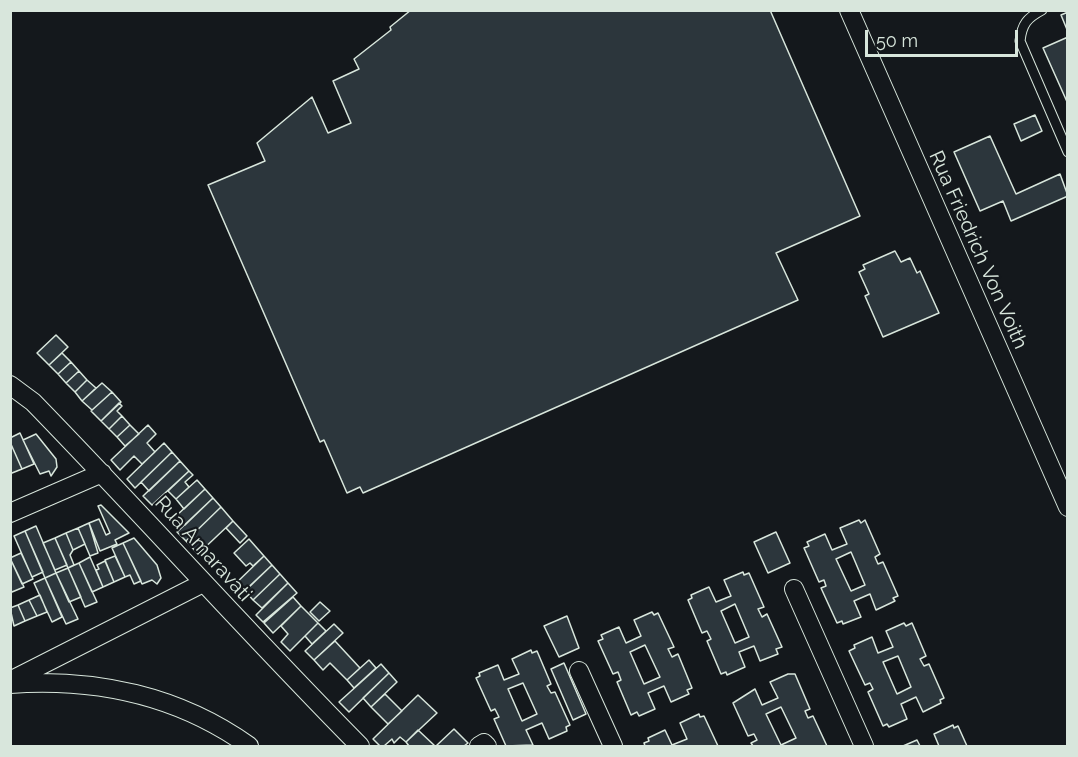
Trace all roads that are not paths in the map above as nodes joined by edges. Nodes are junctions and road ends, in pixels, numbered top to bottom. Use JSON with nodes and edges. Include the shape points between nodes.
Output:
{"nodes":[{"id":1,"x":849,"y":10,"type":"edge"},
{"id":2,"x":1042,"y":10,"type":"edge"},
{"id":3,"x":1068,"y":152,"type":"edge"},
{"id":4,"x":10,"y":385,"type":"edge"},
{"id":5,"x":102,"y":473,"type":"junction"},
{"id":6,"x":1068,"y":507,"type":"edge"},
{"id":7,"x":10,"y":513,"type":"edge"},
{"id":8,"x":203,"y":583,"type":"junction"},
{"id":9,"x":794,"y":589,"type":"dead end"},
{"id":10,"x":579,"y":671,"type":"dead end"},
{"id":11,"x":10,"y":682,"type":"edge"},
{"id":12,"x":249,"y":747,"type":"edge"},
{"id":13,"x":360,"y":747,"type":"edge"},
{"id":14,"x":479,"y":747,"type":"edge"},
{"id":15,"x":487,"y":747,"type":"edge"},
{"id":16,"x":613,"y":747,"type":"edge"},
{"id":17,"x":864,"y":747,"type":"edge"}],
"edges":[{"from":1,"to":6,"type":"street","name":"Rua Friedrich Von Voith"},
{"from":2,"to":3,"type":"lane","via":[[1021,27],[1020,41]]},
{"from":4,"to":5,"type":"street","name":"Rua Amaravati","via":[[33,402]]},
{"from":5,"to":7,"type":"street"},
{"from":5,"to":8,"type":"street","name":"Rua Amaravati"},
{"from":8,"to":11,"type":"street"},
{"from":8,"to":13,"type":"street","name":"Rua Amaravati"},
{"from":9,"to":17,"type":"street"},
{"from":10,"to":16,"type":"street"},
{"from":11,"to":12,"type":"street","via":[[48,681],[137,693],[200,716]]},
{"from":14,"to":15,"type":"street","via":[[484,743]]}]}
